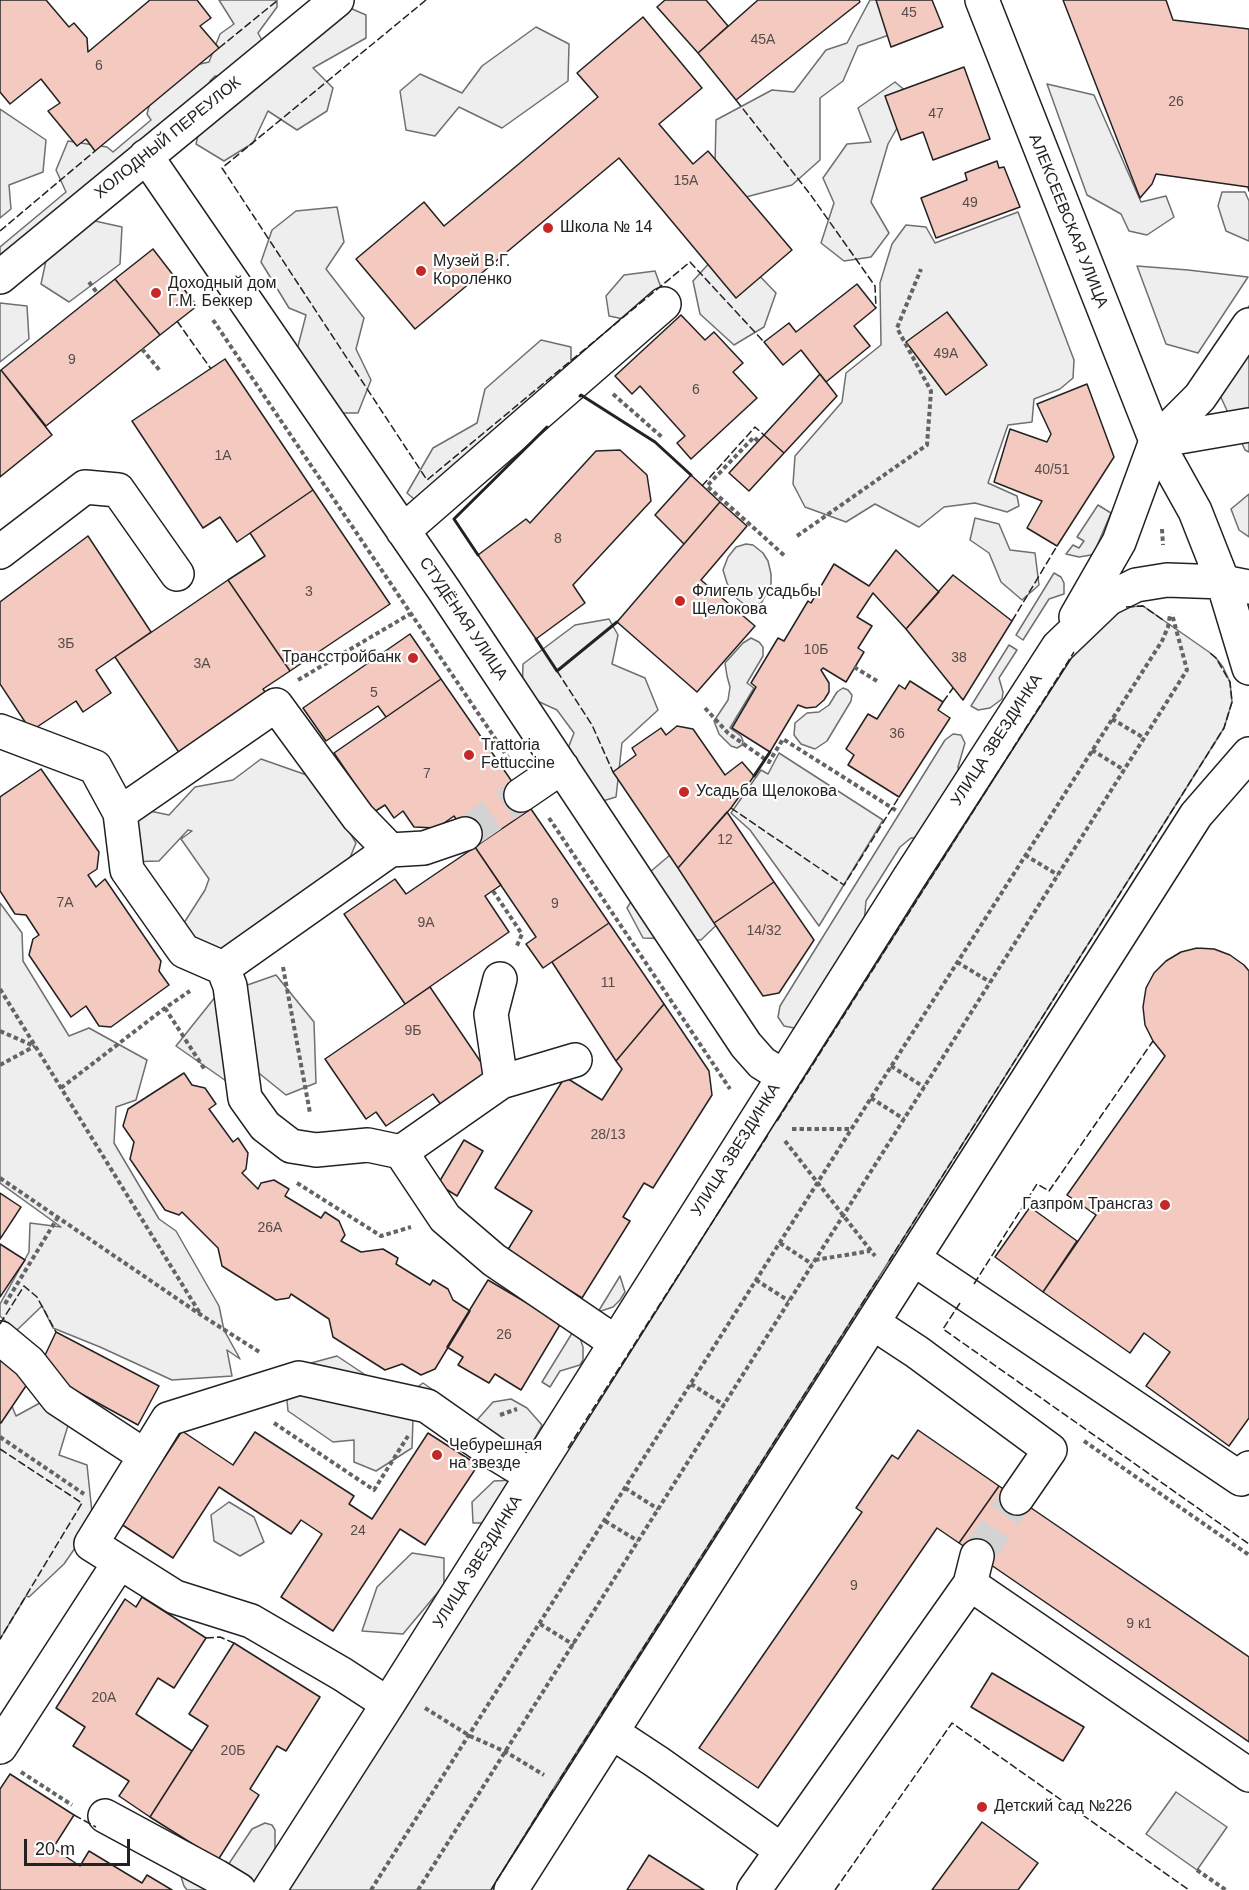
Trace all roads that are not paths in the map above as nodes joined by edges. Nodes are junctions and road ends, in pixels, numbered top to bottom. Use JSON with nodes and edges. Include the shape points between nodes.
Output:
{"nodes":[{"id":1,"x":337,"y":0,"type":"edge"},
{"id":2,"x":982,"y":0,"type":"edge"},
{"id":3,"x":146,"y":156,"type":"junction"},
{"id":4,"x":0,"y":277,"type":"edge"},
{"id":5,"x":664,"y":304,"type":"dead end"},
{"id":6,"x":1249,"y":324,"type":"edge"},
{"id":7,"x":1249,"y":425,"type":"edge"},
{"id":8,"x":1156,"y":441,"type":"junction"},
{"id":9,"x":403,"y":531,"type":"junction"},
{"id":10,"x":0,"y":552,"type":"edge"},
{"id":11,"x":177,"y":574,"type":"dead end"},
{"id":12,"x":1236,"y":584,"type":"edge"},
{"id":13,"x":1058,"y":646,"type":"junction"},
{"id":14,"x":1249,"y":668,"type":"edge"},
{"id":15,"x":0,"y":731,"type":"edge"},
{"id":16,"x":1249,"y":754,"type":"edge"},
{"id":17,"x":562,"y":767,"type":"junction"},
{"id":18,"x":525,"y":792,"type":"tunnel mouth"},
{"id":19,"x":120,"y":813,"type":"junction"},
{"id":20,"x":465,"y":834,"type":"tunnel mouth"},
{"id":21,"x":390,"y":850,"type":"junction"},
{"id":22,"x":222,"y":968,"type":"junction"},
{"id":23,"x":500,"y":979,"type":"road end"},
{"id":24,"x":575,"y":1060,"type":"dead end"},
{"id":25,"x":783,"y":1076,"type":"junction"},
{"id":26,"x":501,"y":1082,"type":"junction"},
{"id":27,"x":401,"y":1152,"type":"junction"},
{"id":28,"x":914,"y":1259,"type":"junction"},
{"id":29,"x":873,"y":1323,"type":"junction"},
{"id":30,"x":0,"y":1338,"type":"edge"},
{"id":31,"x":615,"y":1342,"type":"junction"},
{"id":32,"x":145,"y":1456,"type":"junction"},
{"id":33,"x":1249,"y":1468,"type":"edge"},
{"id":34,"x":532,"y":1476,"type":"junction"},
{"id":35,"x":1017,"y":1498,"type":"tunnel mouth"},
{"id":36,"x":119,"y":1563,"type":"junction"},
{"id":37,"x":404,"y":1704,"type":"junction"},
{"id":38,"x":613,"y":1733,"type":"junction"},
{"id":39,"x":9,"y":1759,"type":"edge"},
{"id":40,"x":1249,"y":1775,"type":"edge"},
{"id":41,"x":105,"y":1816,"type":"road end"},
{"id":42,"x":781,"y":1850,"type":"junction"},
{"id":43,"x":239,"y":1890,"type":"edge"},
{"id":44,"x":269,"y":1890,"type":"edge"},
{"id":45,"x":512,"y":1890,"type":"edge"},
{"id":46,"x":754,"y":1890,"type":"edge"}],
"edges":[{"from":1,"to":3,"type":"street","name":"ХОЛОДНЫЙ ПЕРЕУЛОК"},
{"from":2,"to":8,"type":"street","name":"АЛЕКСЕЕВСКАЯ УЛИЦА"},
{"from":3,"to":4,"type":"street","name":"ХОЛОДНЫЙ ПЕРЕУЛОК"},
{"from":3,"to":9,"type":"street","name":"СТУДЁНАЯ УЛИЦА"},
{"from":5,"to":9,"type":"street"},
{"from":6,"to":8,"type":"street","via":[[1200,397]]},
{"from":7,"to":8,"type":"street"},
{"from":8,"to":12,"type":"street","name":"АЛЕКСЕЕВСКАЯ УЛИЦА"},
{"from":8,"to":13,"type":"street","via":[[1119,542]]},
{"from":9,"to":17,"type":"street","name":"СТУДЁНАЯ УЛИЦА"},
{"from":10,"to":11,"type":"street","via":[[85,487],[118,490]]},
{"from":12,"to":13,"type":"street","name":"УЛИЦА ЗВЕЗДИНКА","via":[[1167,580],[1136,585],[1108,599]]},
{"from":12,"to":14,"type":"street"},
{"from":13,"to":25,"type":"street","name":"УЛИЦА ЗВЕЗДИНКА"},
{"from":15,"to":19,"type":"street","via":[[95,767]]},
{"from":16,"to":28,"type":"street","via":[[1196,815]]},
{"from":17,"to":18,"type":"street"},
{"from":17,"to":25,"type":"street","name":"СТУДЁНАЯ УЛИЦА","via":[[746,1045],[762,1063]]},
{"from":19,"to":21,"type":"street","via":[[276,705],[358,817]]},
{"from":19,"to":22,"type":"street","via":[[127,870],[184,951]]},
{"from":20,"to":21,"type":"street","via":[[424,848]]},
{"from":21,"to":22,"type":"street"},
{"from":22,"to":27,"type":"street","via":[[230,986],[245,1098],[265,1126],[291,1146],[316,1150],[368,1145]]},
{"from":23,"to":26,"type":"street","via":[[491,1014]]},
{"from":24,"to":26,"type":"street"},
{"from":25,"to":31,"type":"street","name":"УЛИЦА ЗВЕЗДИНКА"},
{"from":26,"to":27,"type":"street"},
{"from":27,"to":31,"type":"street","via":[[445,1218],[494,1260]]},
{"from":28,"to":29,"type":"street"},
{"from":28,"to":33,"type":"street","via":[[1241,1479]]},
{"from":29,"to":35,"type":"street","via":[[1050,1450]]},
{"from":29,"to":38,"type":"street"},
{"from":30,"to":32,"type":"street","via":[[29,1362],[58,1399]]},
{"from":31,"to":34,"type":"street","name":"УЛИЦА ЗВЕЗДИНКА"},
{"from":32,"to":34,"type":"street","via":[[168,1419],[299,1378],[427,1406]]},
{"from":32,"to":36,"type":"street","via":[[91,1544]]},
{"from":34,"to":37,"type":"street","name":"УЛИЦА ЗВЕЗДИНКА"},
{"from":36,"to":37,"type":"street","via":[[175,1597],[251,1621],[342,1674]]},
{"from":36,"to":39,"type":"street"},
{"from":37,"to":44,"type":"street","name":"УЛИЦА ЗВЕЗДИНКА"},
{"from":38,"to":42,"type":"street"},
{"from":38,"to":45,"type":"street"},
{"from":40,"to":42,"type":"street","via":[[974,1570]]},
{"from":41,"to":43,"type":"street"},
{"from":42,"to":46,"type":"street"}]}
